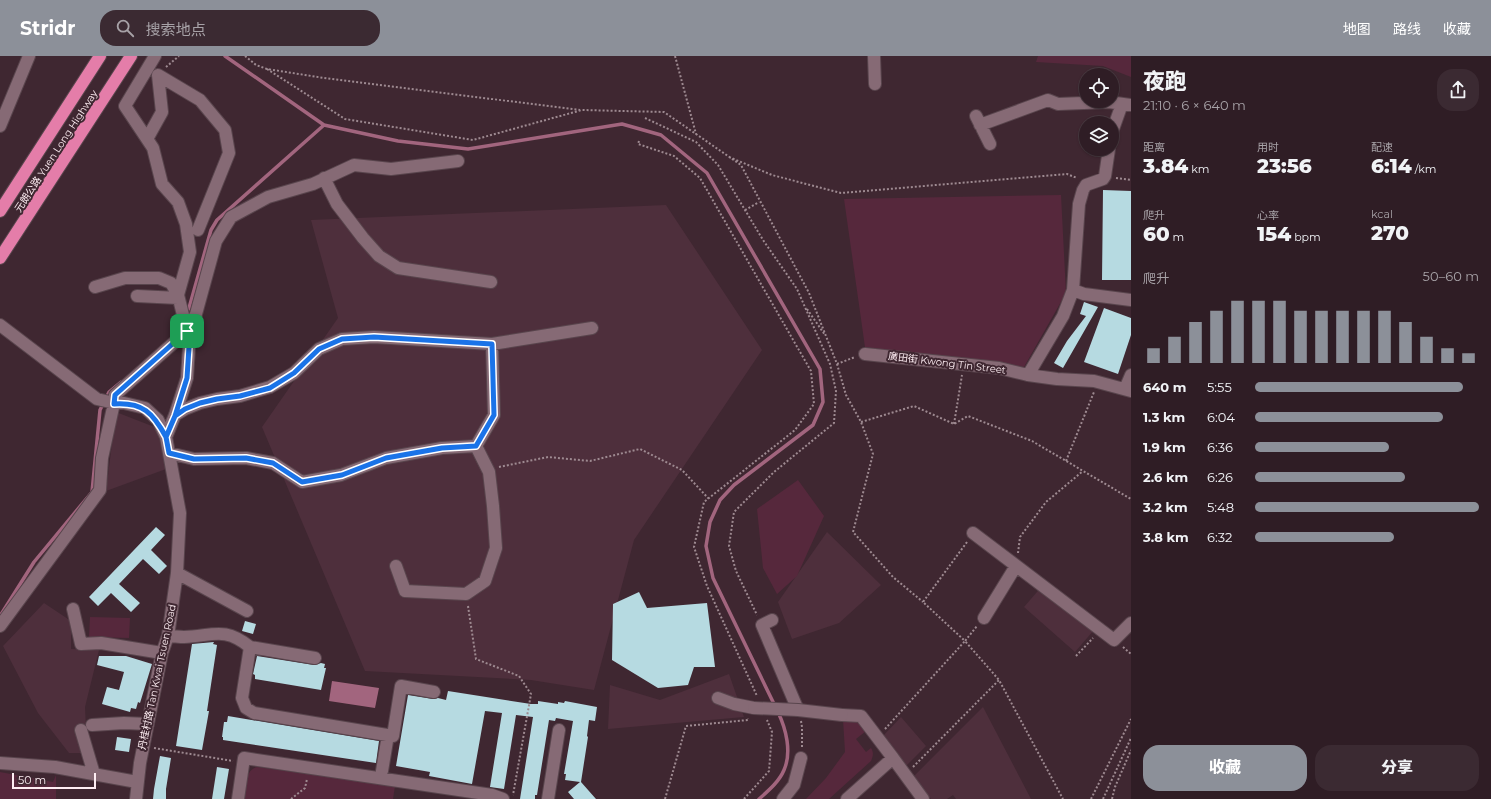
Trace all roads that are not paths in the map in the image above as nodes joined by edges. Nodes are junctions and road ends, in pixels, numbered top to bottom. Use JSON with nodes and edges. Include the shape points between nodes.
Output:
{"nodes":[{"id":1,"x":29,"y":56,"type":"edge"},
{"id":2,"x":100,"y":56,"type":"edge"},
{"id":3,"x":131,"y":56,"type":"edge"},
{"id":4,"x":155,"y":56,"type":"edge"},
{"id":5,"x":874,"y":56,"type":"edge"},
{"id":6,"x":874,"y":84,"type":"dead end"},
{"id":7,"x":1126,"y":105,"type":"edge"},
{"id":8,"x":1119,"y":118,"type":"edge"},
{"id":9,"x":0,"y":126,"type":"edge"},
{"id":10,"x":147,"y":139,"type":"junction"},
{"id":11,"x":990,"y":144,"type":"dead end"},
{"id":12,"x":1108,"y":156,"type":"edge"},
{"id":13,"x":458,"y":161,"type":"dead end"},
{"id":14,"x":324,"y":178,"type":"junction"},
{"id":15,"x":0,"y":210,"type":"edge"},
{"id":16,"x":198,"y":230,"type":"dead end"},
{"id":17,"x":0,"y":258,"type":"edge"},
{"id":18,"x":492,"y":282,"type":"dead end"},
{"id":19,"x":95,"y":287,"type":"dead end"},
{"id":20,"x":1073,"y":290,"type":"junction"},
{"id":21,"x":136,"y":296,"type":"dead end"},
{"id":22,"x":178,"y":297,"type":"junction"},
{"id":23,"x":1131,"y":300,"type":"edge"},
{"id":24,"x":0,"y":325,"type":"edge"},
{"id":25,"x":592,"y":328,"type":"dead end"},
{"id":26,"x":186,"y":329,"type":"junction"},
{"id":27,"x":492,"y":344,"type":"junction"},
{"id":28,"x":865,"y":354,"type":"road end"},
{"id":29,"x":1028,"y":375,"type":"junction"},
{"id":30,"x":1131,"y":375,"type":"edge"},
{"id":31,"x":1128,"y":390,"type":"edge"},
{"id":32,"x":114,"y":404,"type":"junction"},
{"id":33,"x":175,"y":416,"type":"junction"},
{"id":34,"x":166,"y":437,"type":"junction"},
{"id":35,"x":476,"y":446,"type":"junction"},
{"id":36,"x":169,"y":453,"type":"junction"},
{"id":37,"x":973,"y":533,"type":"road end"},
{"id":38,"x":396,"y":566,"type":"dead end"},
{"id":39,"x":1016,"y":566,"type":"junction"},
{"id":40,"x":177,"y":573,"type":"junction"},
{"id":41,"x":73,"y":608,"type":"dead end"},
{"id":42,"x":247,"y":611,"type":"dead end"},
{"id":43,"x":984,"y":618,"type":"road end"},
{"id":44,"x":767,"y":622,"type":"road end"},
{"id":45,"x":1131,"y":623,"type":"edge"},
{"id":46,"x":0,"y":626,"type":"edge"},
{"id":47,"x":168,"y":636,"type":"junction"},
{"id":48,"x":250,"y":647,"type":"junction"},
{"id":49,"x":162,"y":653,"type":"junction"},
{"id":50,"x":315,"y":658,"type":"dead end"},
{"id":51,"x":434,"y":692,"type":"dead end"},
{"id":52,"x":718,"y":698,"type":"dead end"},
{"id":53,"x":798,"y":710,"type":"junction"},
{"id":54,"x":92,"y":724,"type":"dead end"},
{"id":55,"x":148,"y":724,"type":"junction"},
{"id":56,"x":81,"y":730,"type":"dead end"},
{"id":57,"x":559,"y":730,"type":"dead end"},
{"id":58,"x":388,"y":735,"type":"junction"},
{"id":59,"x":802,"y":758,"type":"road end"},
{"id":60,"x":892,"y":758,"type":"junction"},
{"id":61,"x":246,"y":761,"type":"junction"},
{"id":62,"x":0,"y":762,"type":"edge"},
{"id":63,"x":382,"y":771,"type":"junction"},
{"id":64,"x":94,"y":774,"type":"junction"},
{"id":65,"x":137,"y":782,"type":"junction"},
{"id":66,"x":424,"y":784,"type":"junction"},
{"id":67,"x":136,"y":799,"type":"edge"},
{"id":68,"x":238,"y":799,"type":"edge"},
{"id":69,"x":503,"y":799,"type":"edge"},
{"id":70,"x":548,"y":799,"type":"edge"},
{"id":71,"x":783,"y":799,"type":"edge"},
{"id":72,"x":847,"y":799,"type":"edge"},
{"id":73,"x":923,"y":799,"type":"edge"}],
"edges":[{"from":1,"to":9,"type":"street"},
{"from":2,"to":15,"type":"highway","name":"元朗公路 Yuen Long Highway"},
{"from":3,"to":17,"type":"highway","name":"元朗公路 Yuen Long Highway"},
{"from":4,"to":10,"type":"street","via":[[125,106]]},
{"from":5,"to":6,"type":"street"},
{"from":7,"to":8,"type":"street"},
{"from":7,"to":11,"type":"street","via":[[1109,102],[1058,104],[1048,100],[978,121]]},
{"from":10,"to":16,"type":"street","via":[[162,112],[158,75],[200,100],[225,130],[229,153]]},
{"from":10,"to":22,"type":"street","via":[[153,148],[162,184],[178,202],[186,224],[190,252]]},
{"from":12,"to":20,"type":"street","via":[[1105,176],[1086,185],[1079,204]]},
{"from":13,"to":14,"type":"street","via":[[391,169],[354,165]]},
{"from":14,"to":18,"type":"street","via":[[337,204],[363,238],[379,256],[398,268]]},
{"from":14,"to":26,"type":"street","via":[[313,184],[268,197],[231,217],[216,241],[196,314]]},
{"from":19,"to":22,"type":"street","via":[[125,278],[159,278],[172,283]]},
{"from":20,"to":23,"type":"street","via":[[1084,294]]},
{"from":20,"to":29,"type":"street","via":[[1063,316]]},
{"from":21,"to":22,"type":"street"},
{"from":22,"to":26,"type":"street"},
{"from":24,"to":32,"type":"street","name":"丹桂村路 Tan Kwai Tsuen Road","via":[[97,399]]},
{"from":25,"to":27,"type":"street"},
{"from":26,"to":32,"type":"street","via":[[115,395]]},
{"from":26,"to":33,"type":"street","via":[[189,347],[187,378]]},
{"from":27,"to":33,"type":"street","via":[[374,337],[342,339],[319,349],[294,373],[270,388],[200,403]]},
{"from":27,"to":35,"type":"street","via":[[494,415]]},
{"from":28,"to":29,"type":"street","name":"廣田街 Kwong Tin Street","via":[[999,368]]},
{"from":29,"to":31,"type":"street","name":"廣田街 Kwong Tin Street","via":[[1098,382]]},
{"from":30,"to":31,"type":"street"},
{"from":32,"to":34,"type":"street","name":"丹桂村路 Tan Kwai Tsuen Road","via":[[124,403],[145,408],[158,420]]},
{"from":32,"to":46,"type":"street","via":[[102,458],[100,490]]},
{"from":33,"to":34,"type":"street"},
{"from":34,"to":36,"type":"street","name":"丹桂村路 Tan Kwai Tsuen Road"},
{"from":35,"to":36,"type":"street","via":[[442,448],[386,458],[342,475],[302,482],[273,463],[246,458],[194,459]]},
{"from":35,"to":38,"type":"street","via":[[489,472],[494,506],[496,548],[485,581],[466,594],[405,591]]},
{"from":36,"to":40,"type":"street","name":"丹桂村路 Tan Kwai Tsuen Road","via":[[180,513]]},
{"from":37,"to":39,"type":"street"},
{"from":39,"to":43,"type":"street"},
{"from":39,"to":45,"type":"street","via":[[1114,640]]},
{"from":40,"to":42,"type":"street"},
{"from":40,"to":47,"type":"street","name":"丹桂村路 Tan Kwai Tsuen Road"},
{"from":41,"to":49,"type":"street","via":[[81,644],[101,643]]},
{"from":44,"to":53,"type":"street"},
{"from":47,"to":48,"type":"street","via":[[229,634]]},
{"from":47,"to":49,"type":"street","name":"丹桂村路 Tan Kwai Tsuen Road"},
{"from":48,"to":50,"type":"street"},
{"from":48,"to":58,"type":"street","via":[[242,698],[246,708],[254,714]]},
{"from":49,"to":55,"type":"street","name":"丹桂村路 Tan Kwai Tsuen Road"},
{"from":51,"to":58,"type":"street","via":[[401,686],[393,736]]},
{"from":52,"to":53,"type":"street","bridge":true,"via":[[758,709]]},
{"from":53,"to":60,"type":"street","bridge":true,"via":[[862,716]]},
{"from":54,"to":55,"type":"street"},
{"from":55,"to":65,"type":"street","name":"丹桂村路 Tan Kwai Tsuen Road"},
{"from":56,"to":64,"type":"street"},
{"from":57,"to":70,"type":"street"},
{"from":58,"to":63,"type":"street"},
{"from":59,"to":71,"type":"street","via":[[794,785]]},
{"from":60,"to":72,"type":"street"},
{"from":60,"to":73,"type":"street"},
{"from":61,"to":63,"type":"street","via":[[250,751]]},
{"from":61,"to":66,"type":"street"},
{"from":61,"to":68,"type":"street"},
{"from":62,"to":64,"type":"street","via":[[55,767]]},
{"from":63,"to":66,"type":"street","via":[[422,779]]},
{"from":64,"to":65,"type":"street"},
{"from":65,"to":67,"type":"street","name":"丹桂村路 Tan Kwai Tsuen Road"},
{"from":66,"to":69,"type":"street","via":[[492,794]]}]}
